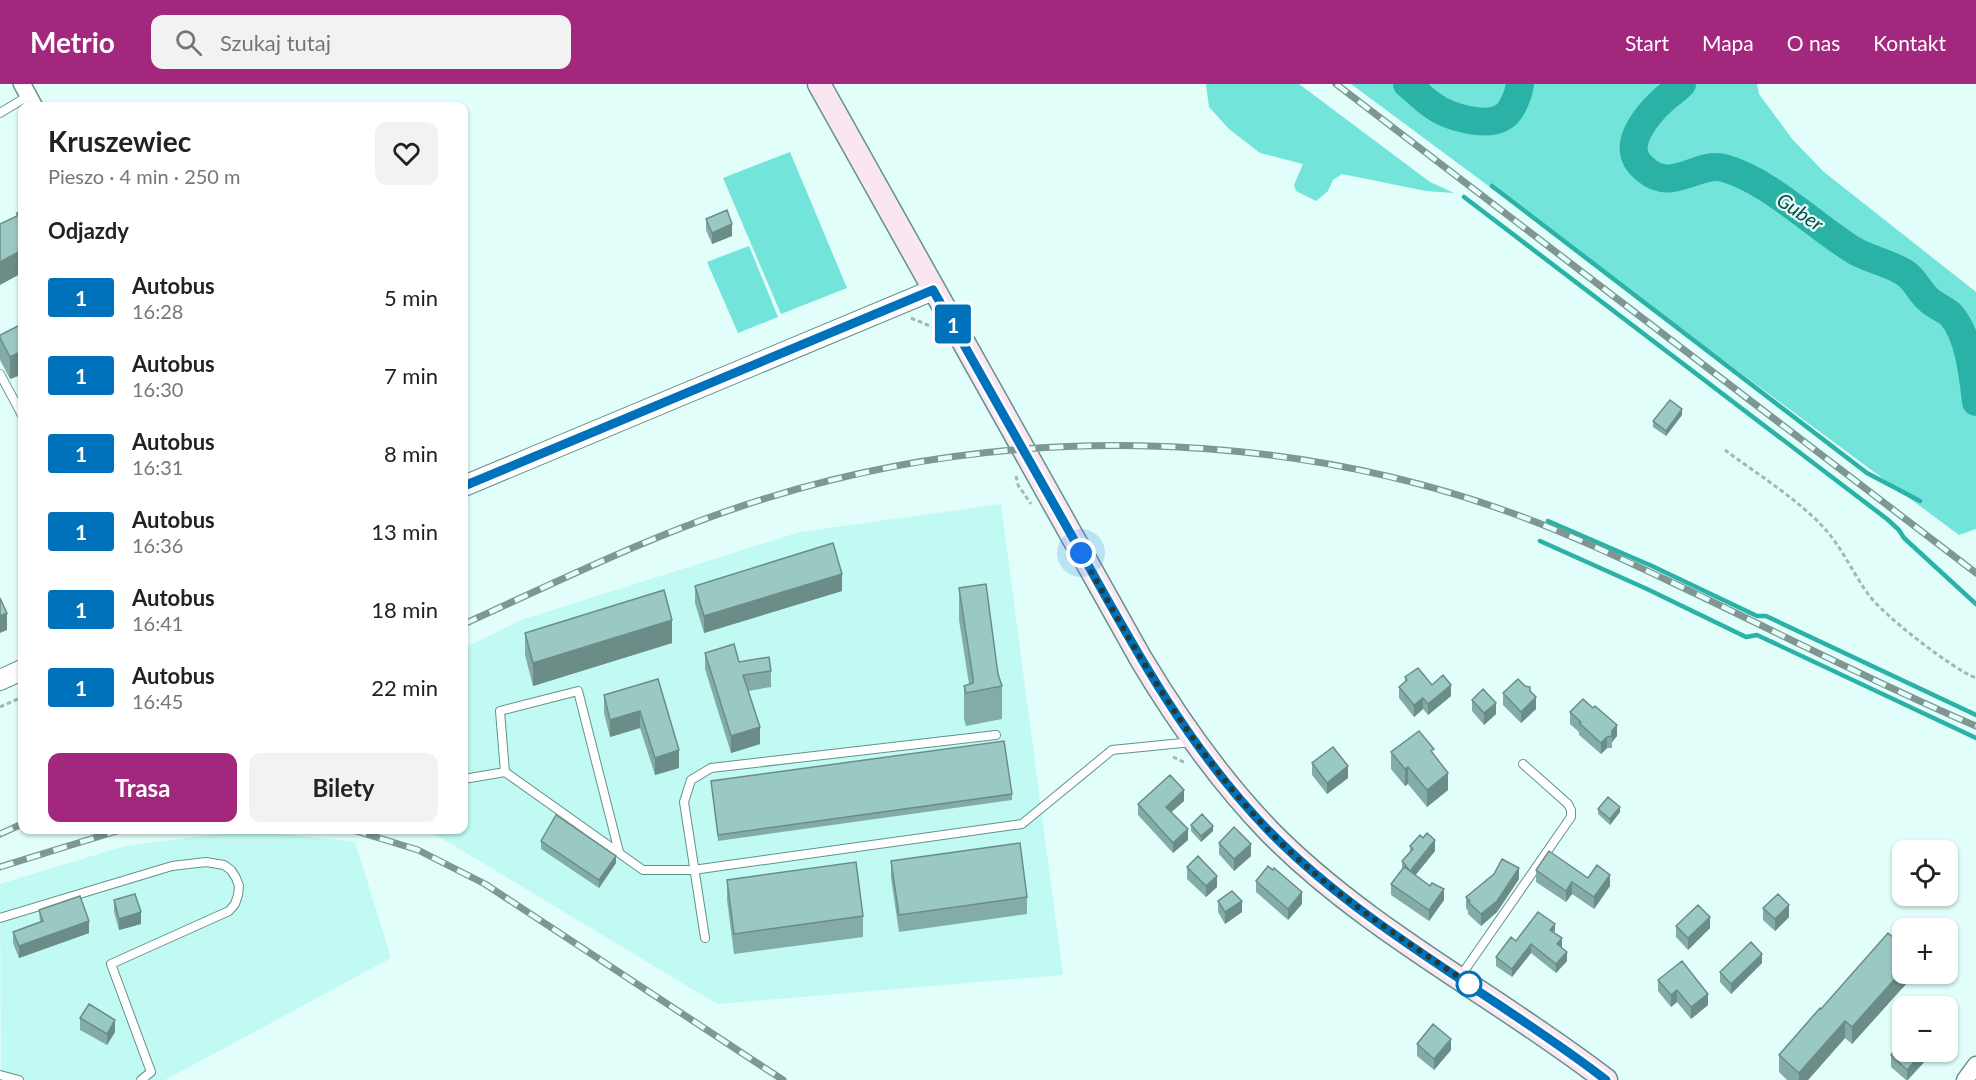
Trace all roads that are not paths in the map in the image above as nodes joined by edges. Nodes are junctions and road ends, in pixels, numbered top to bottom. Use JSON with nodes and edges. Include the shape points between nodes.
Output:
{"nodes":[{"id":1,"x":819,"y":84,"type":"edge"},
{"id":2,"x":18,"y":102,"type":"edge"},
{"id":3,"x":0,"y":113,"type":"edge"},
{"id":4,"x":933,"y":290,"type":"junction"},
{"id":5,"x":0,"y":374,"type":"edge"},
{"id":6,"x":18,"y":408,"type":"edge"},
{"id":7,"x":468,"y":484,"type":"edge"},
{"id":8,"x":18,"y":672,"type":"edge"},
{"id":9,"x":0,"y":680,"type":"edge"},
{"id":10,"x":996,"y":735,"type":"dead end"},
{"id":11,"x":1194,"y":742,"type":"junction"},
{"id":12,"x":1523,"y":764,"type":"dead end"},
{"id":13,"x":505,"y":772,"type":"junction"},
{"id":14,"x":468,"y":778,"type":"edge"},
{"id":15,"x":619,"y":852,"type":"junction"},
{"id":16,"x":693,"y":870,"type":"junction"},
{"id":17,"x":0,"y":918,"type":"edge"},
{"id":18,"x":705,"y":938,"type":"dead end"},
{"id":19,"x":1460,"y":977,"type":"junction"},
{"id":20,"x":1976,"y":1065,"type":"edge"},
{"id":21,"x":0,"y":1075,"type":"edge"},
{"id":22,"x":20,"y":1080,"type":"edge"},
{"id":23,"x":141,"y":1080,"type":"edge"},
{"id":24,"x":1606,"y":1080,"type":"edge"},
{"id":25,"x":1965,"y":1080,"type":"edge"}],
"edges":[{"from":1,"to":4,"type":"main road"},
{"from":2,"to":3,"type":"lane"},
{"from":4,"to":7,"type":"street"},
{"from":4,"to":11,"type":"main road","via":[[1141,659]]},
{"from":5,"to":6,"type":"lane"},
{"from":8,"to":9,"type":"street"},
{"from":10,"to":16,"type":"lane","via":[[711,768],[691,780],[684,802]]},
{"from":11,"to":16,"type":"lane","via":[[1112,750],[1022,824]]},
{"from":11,"to":19,"type":"main road","via":[[1262,823],[1308,867],[1380,924]]},
{"from":12,"to":19,"type":"lane","via":[[1568,804],[1571,817]]},
{"from":13,"to":14,"type":"lane"},
{"from":13,"to":15,"type":"lane"},
{"from":13,"to":15,"type":"lane","via":[[500,711],[578,691]]},
{"from":15,"to":16,"type":"lane","via":[[643,870]]},
{"from":16,"to":18,"type":"lane"},
{"from":17,"to":23,"type":"lane","via":[[172,866],[215,862],[231,870],[239,886],[229,910],[111,964],[151,1072]]},
{"from":19,"to":24,"type":"main road"},
{"from":20,"to":25,"type":"street"},
{"from":21,"to":22,"type":"lane"}]}
